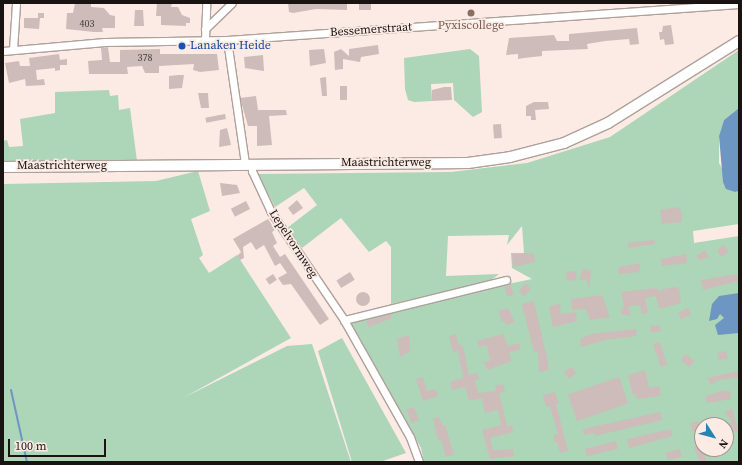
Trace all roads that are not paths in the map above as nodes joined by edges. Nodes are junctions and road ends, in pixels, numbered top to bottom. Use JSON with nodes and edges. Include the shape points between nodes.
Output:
{"nodes":[{"id":1,"x":16,"y":3,"type":"edge"},
{"id":2,"x":206,"y":3,"type":"edge"},
{"id":3,"x":232,"y":3,"type":"edge"},
{"id":4,"x":739,"y":4,"type":"edge"},
{"id":5,"x":205,"y":29,"type":"junction"},
{"id":6,"x":205,"y":40,"type":"junction"},
{"id":7,"x":227,"y":40,"type":"junction"},
{"id":8,"x":739,"y":41,"type":"edge"},
{"id":9,"x":14,"y":50,"type":"junction"},
{"id":10,"x":3,"y":51,"type":"edge"},
{"id":11,"x":248,"y":164,"type":"junction"},
{"id":12,"x":3,"y":167,"type":"edge"},
{"id":13,"x":506,"y":280,"type":"dead end"},
{"id":14,"x":344,"y":320,"type":"junction"},
{"id":15,"x":419,"y":462,"type":"edge"}],
"edges":[{"from":1,"to":9,"type":"street"},
{"from":2,"to":5,"type":"street"},
{"from":3,"to":5,"type":"street"},
{"from":4,"to":7,"type":"street","name":"Bessemerstraat"},
{"from":5,"to":6,"type":"street"},
{"from":6,"to":7,"type":"street","name":"Bessemerstraat"},
{"from":6,"to":9,"type":"street","name":"Bessemerstraat","via":[[105,42]]},
{"from":7,"to":11,"type":"street","name":"Lepelvormweg"},
{"from":8,"to":11,"type":"main road","name":"Maastrichterweg","via":[[608,123],[564,143],[527,154],[468,163]]},
{"from":9,"to":10,"type":"street","name":"Bessemerstraat"},
{"from":11,"to":12,"type":"main road","name":"Maastrichterweg"},
{"from":11,"to":14,"type":"street","name":"Lepelvormweg","via":[[272,212]]},
{"from":13,"to":14,"type":"street"},
{"from":14,"to":15,"type":"street","name":"Lepelvormweg","via":[[410,437]]}]}
